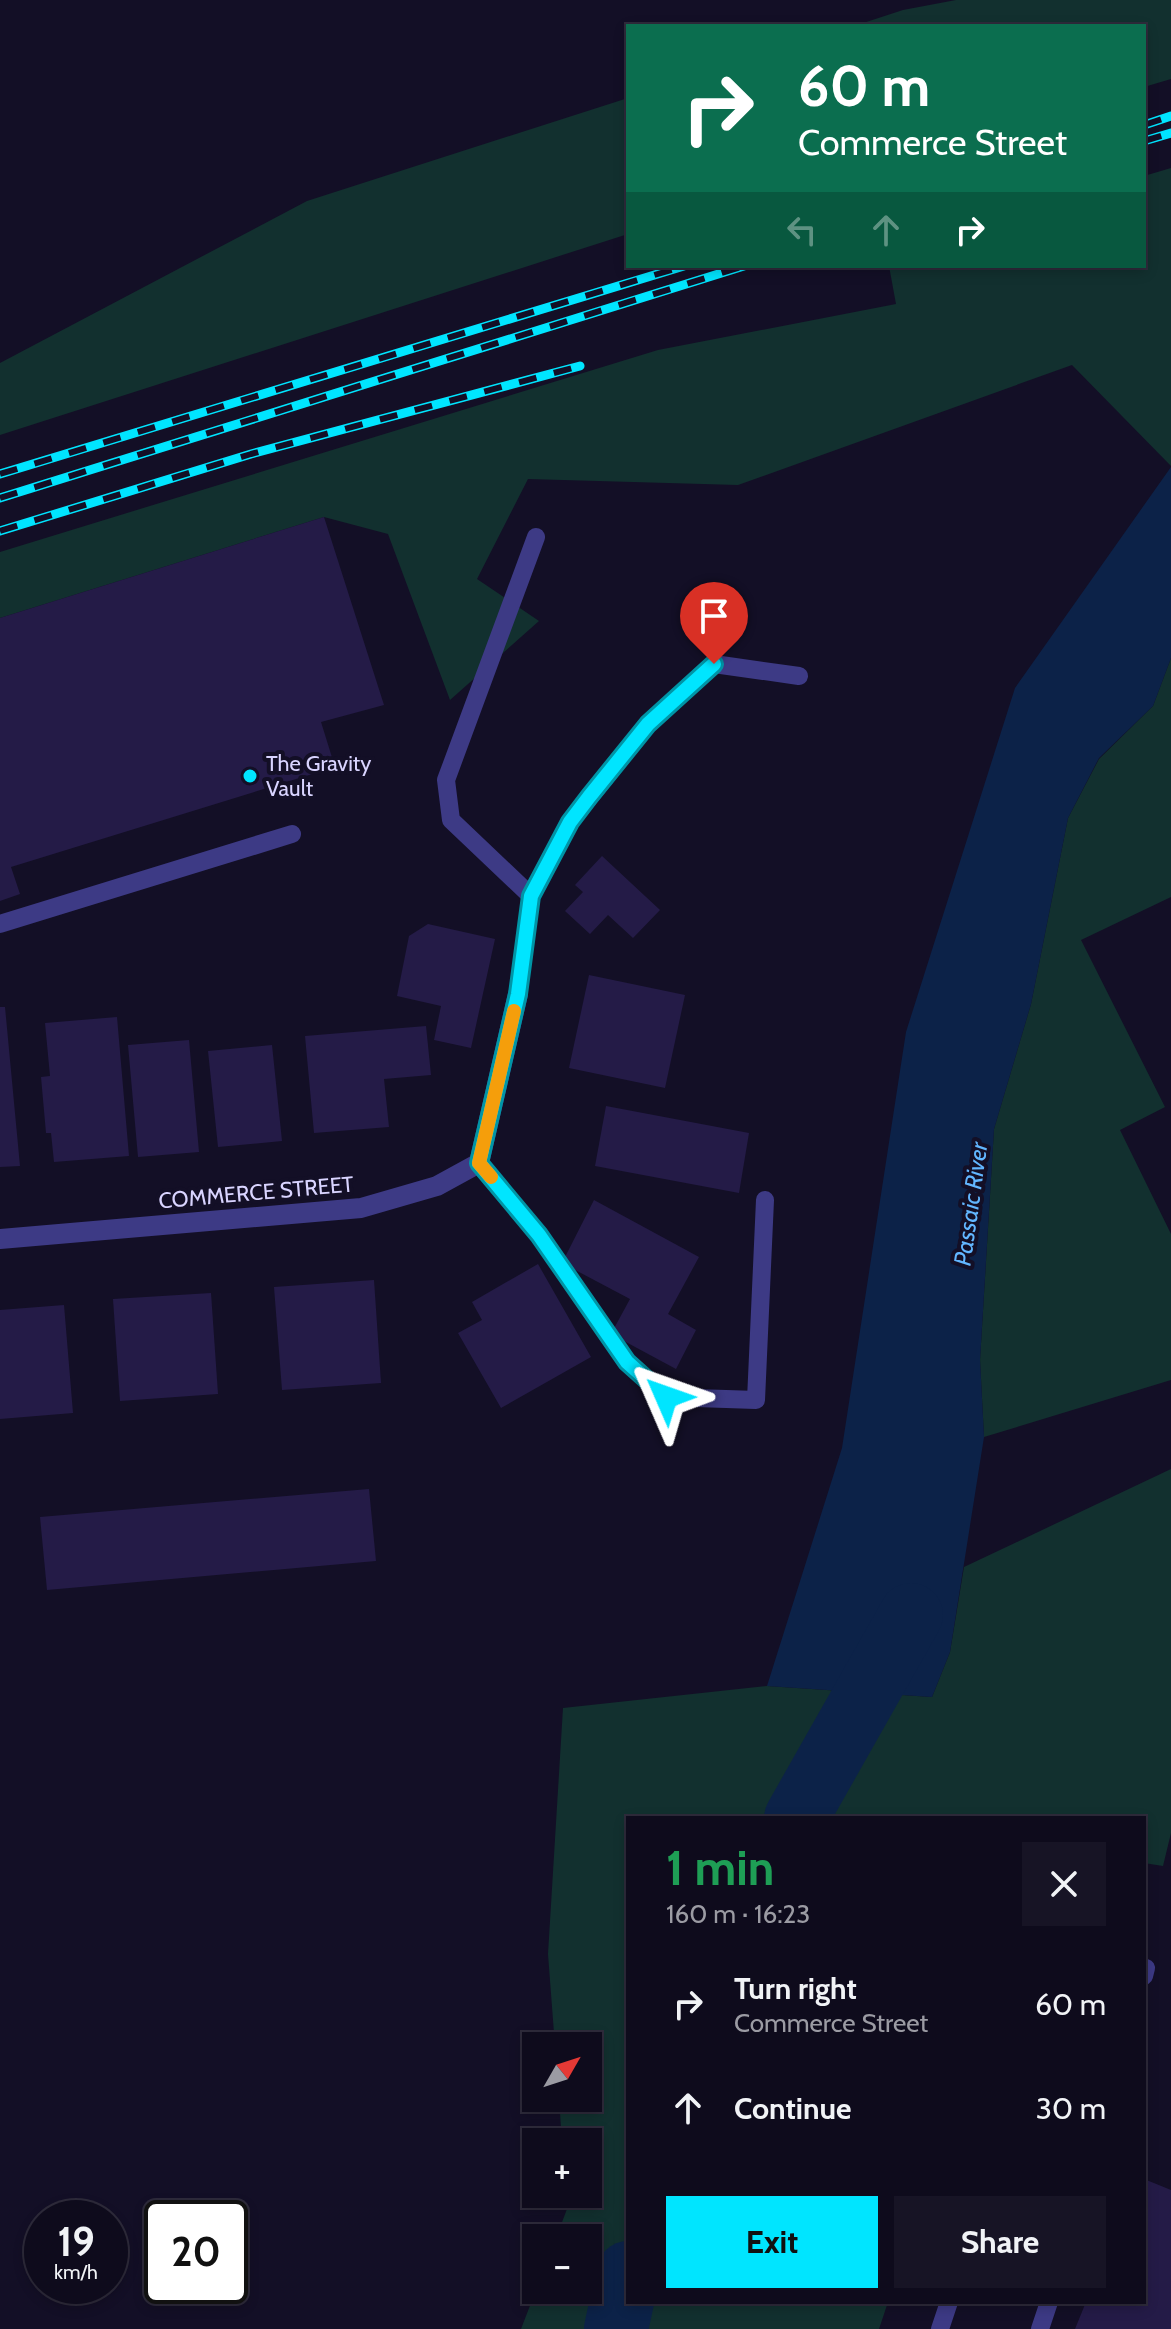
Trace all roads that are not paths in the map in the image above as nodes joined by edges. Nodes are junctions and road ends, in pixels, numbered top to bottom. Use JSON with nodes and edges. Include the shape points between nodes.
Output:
{"nodes":[{"id":1,"x":536,"y":537,"type":"dead end"},
{"id":2,"x":799,"y":676,"type":"dead end"},
{"id":3,"x":292,"y":834,"type":"dead end"},
{"id":4,"x":531,"y":896,"type":"junction"},
{"id":5,"x":0,"y":924,"type":"edge"},
{"id":6,"x":518,"y":994,"type":"joint"},
{"id":7,"x":479,"y":1163,"type":"junction"},
{"id":8,"x":765,"y":1200,"type":"dead end"},
{"id":9,"x":0,"y":1239,"type":"edge"},
{"id":10,"x":948,"y":2304,"type":"edge"},
{"id":11,"x":1048,"y":2304,"type":"edge"},
{"id":12,"x":940,"y":2329,"type":"edge"},
{"id":13,"x":1040,"y":2329,"type":"edge"}],
"edges":[{"from":1,"to":4,"type":"lane","via":[[446,780],[451,820]]},
{"from":2,"to":4,"type":"lane","via":[[714,664],[648,724],[570,822]]},
{"from":3,"to":5,"type":"lane"},
{"from":4,"to":6,"type":"lane"},
{"from":6,"to":7,"type":"street"},
{"from":7,"to":8,"type":"lane","via":[[539,1235],[627,1362],[666,1397],[756,1400]]},
{"from":7,"to":9,"type":"street","name":"COMMERCE STREET","via":[[437,1186],[361,1208]]},
{"from":10,"to":12,"type":"lane"},
{"from":11,"to":13,"type":"lane"}]}
